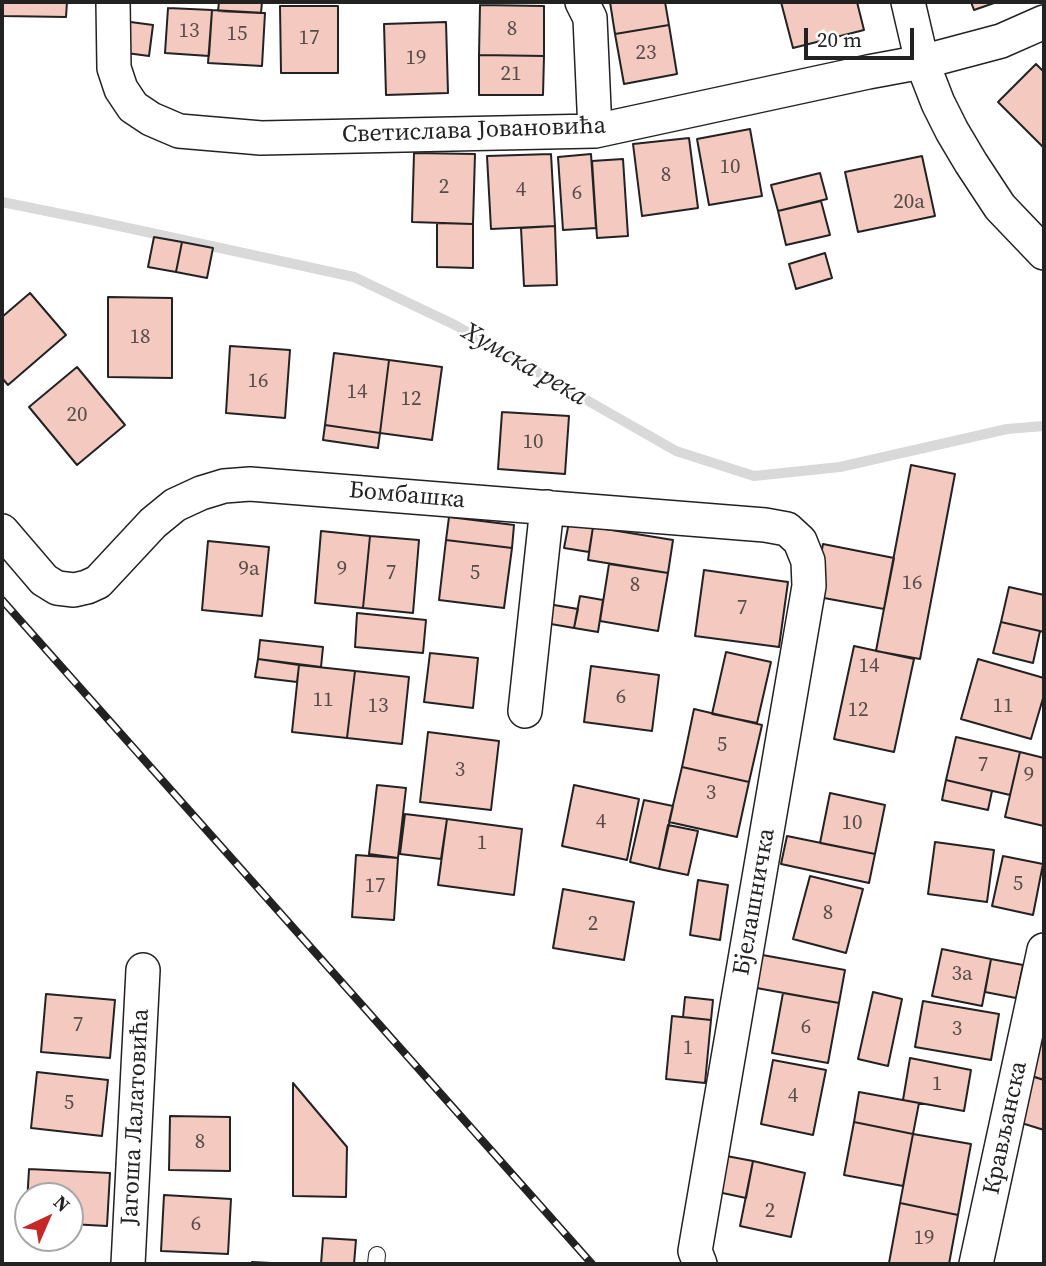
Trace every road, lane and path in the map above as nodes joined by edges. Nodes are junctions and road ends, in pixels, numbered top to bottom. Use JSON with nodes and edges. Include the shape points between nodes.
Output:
{"nodes":[{"id":1,"x":113,"y":2,"type":"edge"},
{"id":2,"x":582,"y":2,"type":"edge"},
{"id":3,"x":908,"y":2,"type":"edge"},
{"id":4,"x":1044,"y":22,"type":"edge"},
{"id":5,"x":922,"y":62,"type":"junction"},
{"id":6,"x":595,"y":131,"type":"junction"},
{"id":7,"x":1044,"y":253,"type":"edge"},
{"id":8,"x":547,"y":507,"type":"junction"},
{"id":9,"x":2,"y":531,"type":"edge"},
{"id":10,"x":800,"y":541,"type":"joint"},
{"id":11,"x":525,"y":711,"type":"dead end"},
{"id":12,"x":1044,"y":950,"type":"edge"},
{"id":13,"x":144,"y":970,"type":"dead end"},
{"id":14,"x":128,"y":1264,"type":"edge"},
{"id":15,"x":701,"y":1264,"type":"edge"},
{"id":16,"x":976,"y":1264,"type":"edge"}],
"edges":[{"from":1,"to":6,"type":"street","name":"Светислава Јовановића","via":[[114,68],[121,89],[133,107],[179,131],[261,138]]},
{"from":2,"to":6,"type":"street","via":[[590,18]]},
{"from":3,"to":5,"type":"street"},
{"from":4,"to":5,"type":"street","name":"Светислава Јовановића","via":[[1001,41]]},
{"from":5,"to":6,"type":"street","name":"Светислава Јовановића"},
{"from":5,"to":7,"type":"street","via":[[938,103],[971,163],[1000,207]]},
{"from":8,"to":9,"type":"street","name":"Бомбашка","via":[[250,484],[224,486],[175,505],[98,582],[74,590],[44,580]]},
{"from":8,"to":10,"type":"street","name":"Бомбашка","via":[[765,525],[787,529]]},
{"from":8,"to":11,"type":"street"},
{"from":10,"to":15,"type":"street","name":"Бјелашничка","via":[[808,561],[809,586],[695,1251]]},
{"from":12,"to":16,"type":"street","name":"Крављанска"},
{"from":13,"to":14,"type":"street","name":"Јагоша Лалатовића"}]}
